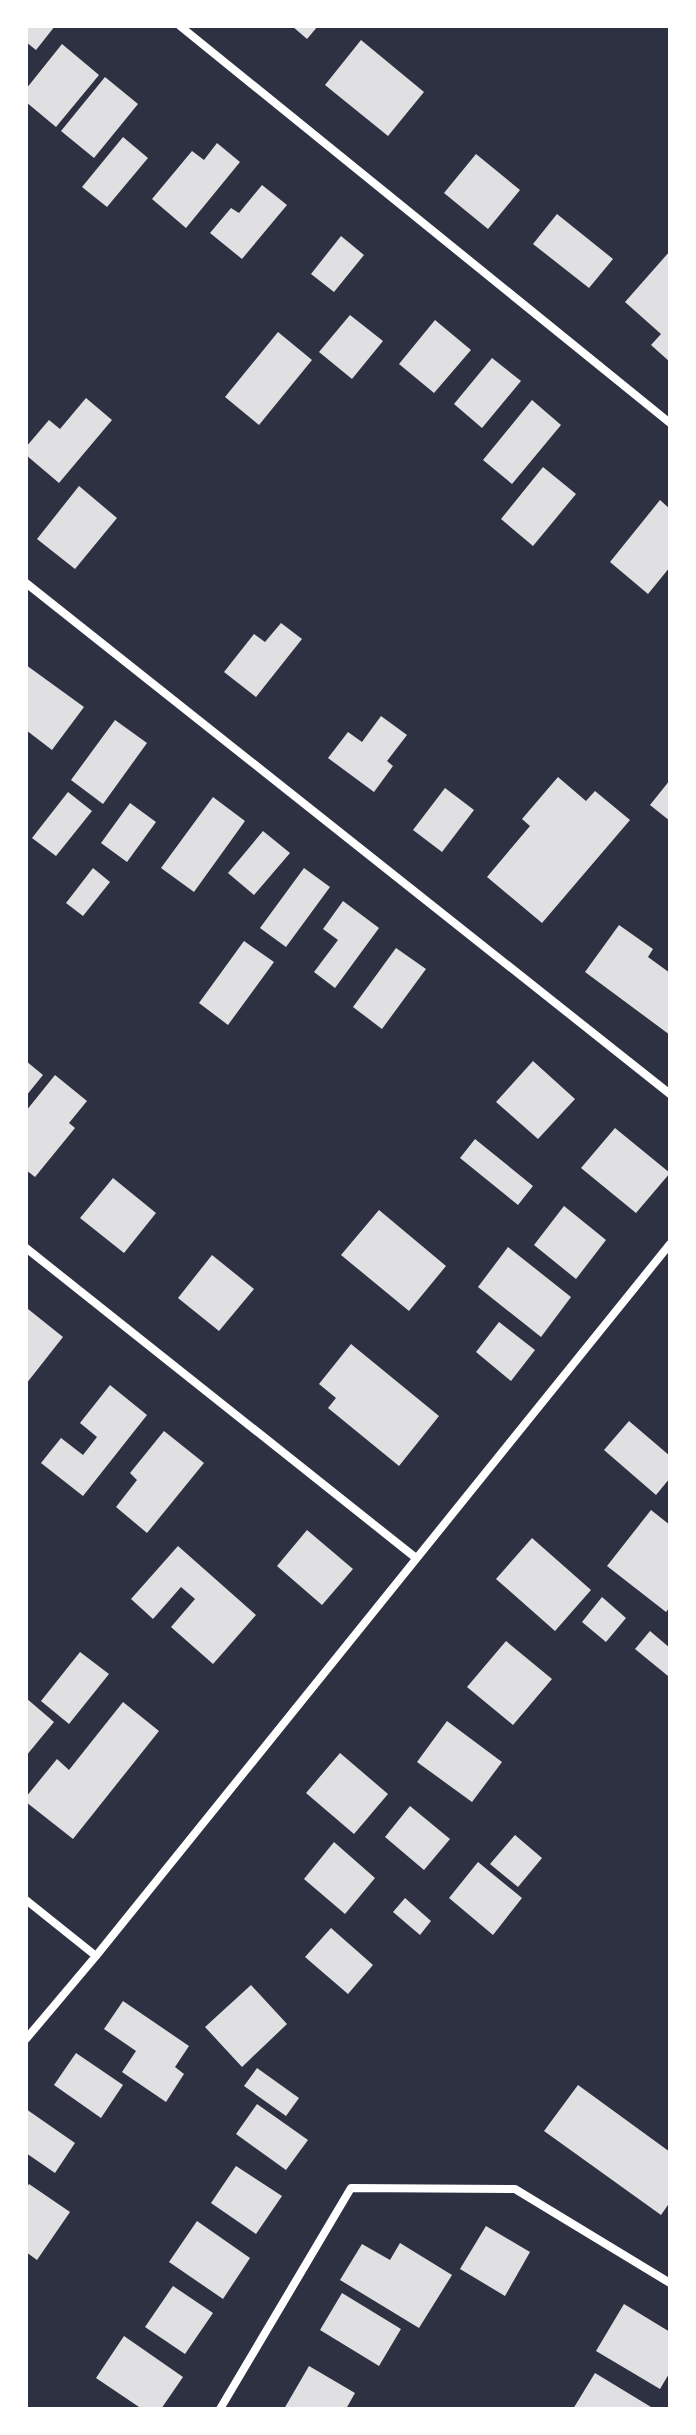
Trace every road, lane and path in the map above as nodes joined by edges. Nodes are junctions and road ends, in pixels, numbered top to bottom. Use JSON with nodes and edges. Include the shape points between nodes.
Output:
{"nodes":[{"id":1,"x":180,"y":26,"type":"edge"},
{"id":2,"x":670,"y":423,"type":"edge"},
{"id":3,"x":26,"y":583,"type":"edge"},
{"id":4,"x":670,"y":1094,"type":"edge"},
{"id":5,"x":670,"y":1244,"type":"edge"},
{"id":6,"x":26,"y":1248,"type":"edge"},
{"id":7,"x":416,"y":1558,"type":"junction"},
{"id":8,"x":26,"y":1900,"type":"edge"},
{"id":9,"x":96,"y":1956,"type":"junction"},
{"id":10,"x":26,"y":2039,"type":"edge"},
{"id":11,"x":670,"y":2283,"type":"edge"},
{"id":12,"x":220,"y":2409,"type":"edge"}],
"edges":[{"from":1,"to":2,"type":"street"},
{"from":3,"to":4,"type":"street"},
{"from":5,"to":7,"type":"street"},
{"from":6,"to":7,"type":"street"},
{"from":7,"to":9,"type":"street"},
{"from":8,"to":9,"type":"street"},
{"from":9,"to":10,"type":"street"},
{"from":11,"to":12,"type":"street","via":[[515,2189],[351,2188]]}]}
